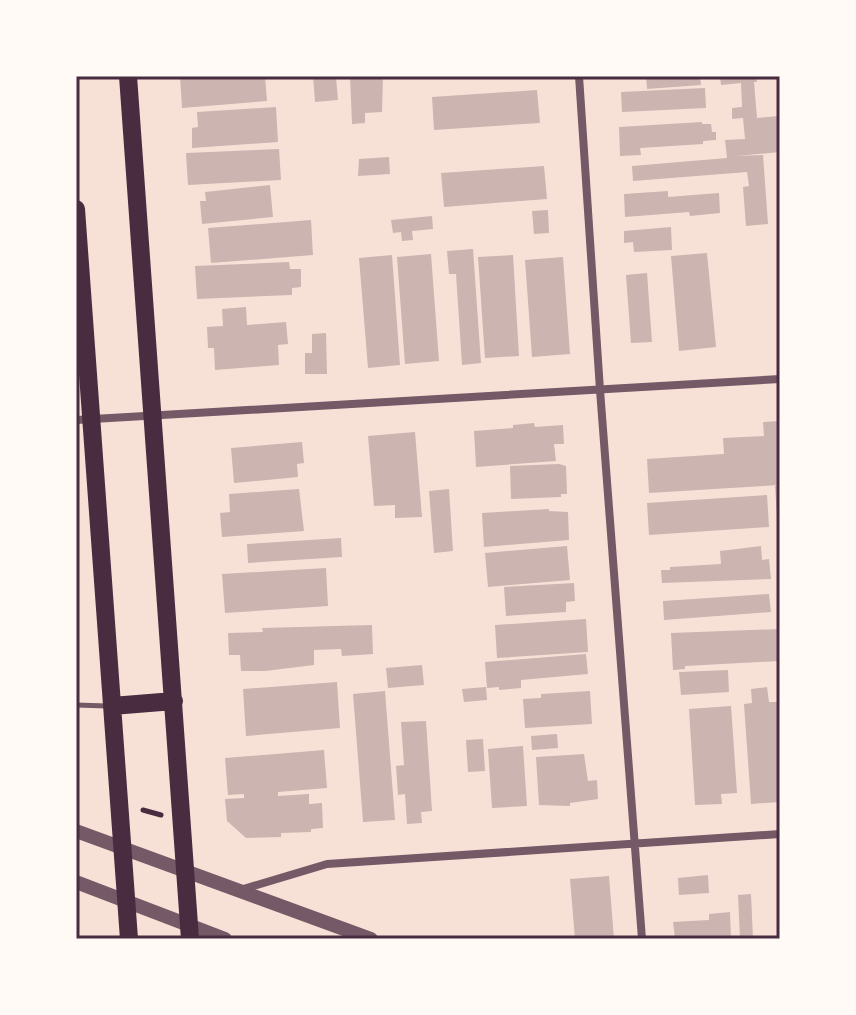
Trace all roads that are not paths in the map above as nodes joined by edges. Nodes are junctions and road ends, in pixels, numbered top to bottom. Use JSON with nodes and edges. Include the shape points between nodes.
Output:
{"nodes":[{"id":1,"x":128,"y":76,"type":"edge"},
{"id":2,"x":579,"y":76,"type":"edge"},
{"id":3,"x":76,"y":209,"type":"edge"},
{"id":4,"x":780,"y":379,"type":"edge"},
{"id":5,"x":600,"y":390,"type":"junction"},
{"id":6,"x":153,"y":416,"type":"junction"},
{"id":7,"x":84,"y":420,"type":"edge"},
{"id":8,"x":174,"y":701,"type":"junction"},
{"id":9,"x":76,"y":705,"type":"edge"},
{"id":10,"x":112,"y":706,"type":"junction"},
{"id":11,"x":76,"y":831,"type":"edge"},
{"id":12,"x":780,"y":834,"type":"edge"},
{"id":13,"x":636,"y":843,"type":"junction"},
{"id":14,"x":123,"y":849,"type":"junction"},
{"id":15,"x":187,"y":872,"type":"junction"},
{"id":16,"x":76,"y":882,"type":"edge"},
{"id":17,"x":239,"y":890,"type":"junction"},
{"id":18,"x":127,"y":902,"type":"junction"},
{"id":19,"x":189,"y":931,"type":"edge"},
{"id":20,"x":129,"y":939,"type":"edge"},
{"id":21,"x":225,"y":939,"type":"edge"},
{"id":22,"x":371,"y":939,"type":"edge"},
{"id":23,"x":642,"y":939,"type":"edge"}],
"edges":[{"from":1,"to":6,"type":"main road"},
{"from":2,"to":5,"type":"street"},
{"from":3,"to":7,"type":"main road"},
{"from":4,"to":5,"type":"street"},
{"from":5,"to":6,"type":"street"},
{"from":5,"to":13,"type":"street"},
{"from":6,"to":7,"type":"street"},
{"from":6,"to":8,"type":"main road"},
{"from":7,"to":10,"type":"main road"},
{"from":8,"to":10,"type":"main road"},
{"from":8,"to":15,"type":"main road"},
{"from":9,"to":10,"type":"lane"},
{"from":10,"to":14,"type":"main road"},
{"from":11,"to":14,"type":"street"},
{"from":12,"to":13,"type":"street"},
{"from":13,"to":17,"type":"street","via":[[327,864]]},
{"from":13,"to":23,"type":"street"},
{"from":14,"to":15,"type":"street"},
{"from":14,"to":18,"type":"main road"},
{"from":15,"to":17,"type":"street"},
{"from":15,"to":19,"type":"main road"},
{"from":16,"to":18,"type":"street"},
{"from":17,"to":22,"type":"street"},
{"from":18,"to":19,"type":"street"},
{"from":18,"to":20,"type":"main road"},
{"from":19,"to":21,"type":"street"}]}
